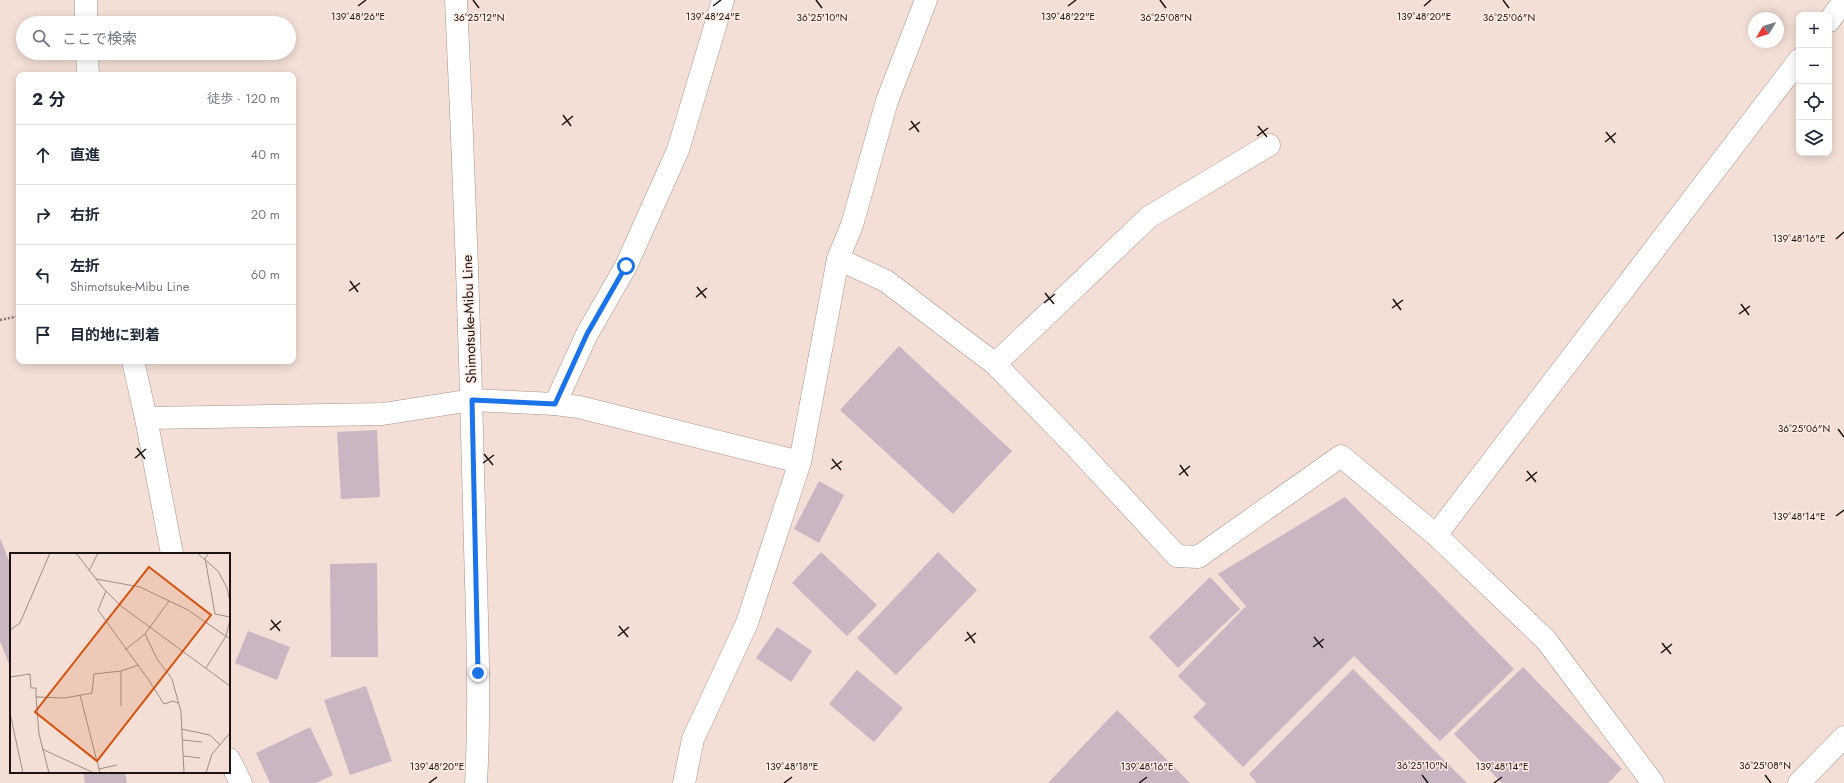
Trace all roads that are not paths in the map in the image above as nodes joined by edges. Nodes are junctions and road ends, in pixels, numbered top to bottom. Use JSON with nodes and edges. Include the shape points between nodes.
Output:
{"nodes":[{"id":1,"x":86,"y":0,"type":"edge"},
{"id":2,"x":456,"y":0,"type":"edge"},
{"id":3,"x":723,"y":0,"type":"edge"},
{"id":4,"x":926,"y":0,"type":"edge"},
{"id":5,"x":1844,"y":1,"type":"edge"},
{"id":6,"x":86,"y":16,"type":"edge"},
{"id":7,"x":1832,"y":17,"type":"edge"},
{"id":8,"x":87,"y":60,"type":"edge"},
{"id":9,"x":1796,"y":64,"type":"edge"},
{"id":10,"x":88,"y":72,"type":"edge"},
{"id":11,"x":1269,"y":145,"type":"dead end"},
{"id":12,"x":838,"y":258,"type":"junction"},
{"id":13,"x":134,"y":364,"type":"edge"},
{"id":14,"x":995,"y":364,"type":"junction"},
{"id":15,"x":472,"y":400,"type":"junction"},
{"id":16,"x":555,"y":404,"type":"junction"},
{"id":17,"x":146,"y":418,"type":"junction"},
{"id":18,"x":800,"y":462,"type":"junction"},
{"id":19,"x":1436,"y":535,"type":"junction"},
{"id":20,"x":172,"y":553,"type":"edge"},
{"id":21,"x":1844,"y":737,"type":"edge"},
{"id":22,"x":230,"y":761,"type":"edge"},
{"id":23,"x":241,"y":783,"type":"edge"},
{"id":24,"x":476,"y":783,"type":"edge"},
{"id":25,"x":684,"y":783,"type":"edge"},
{"id":26,"x":1653,"y":783,"type":"edge"},
{"id":27,"x":1799,"y":783,"type":"edge"}],
"edges":[{"from":1,"to":6,"type":"street"},
{"from":2,"to":15,"type":"street","name":"Shimotsuke-Mibu Line"},
{"from":3,"to":16,"type":"street","via":[[678,150],[626,266],[587,334]]},
{"from":4,"to":12,"type":"street","via":[[887,101],[852,225]]},
{"from":5,"to":7,"type":"street"},
{"from":8,"to":10,"type":"street"},
{"from":9,"to":19,"type":"street"},
{"from":11,"to":14,"type":"street","via":[[1149,217]]},
{"from":12,"to":14,"type":"street","via":[[886,281]]},
{"from":12,"to":18,"type":"street"},
{"from":13,"to":17,"type":"street"},
{"from":14,"to":19,"type":"street","via":[[1177,556],[1198,557],[1341,456]]},
{"from":15,"to":16,"type":"street"},
{"from":15,"to":17,"type":"street","via":[[383,414]]},
{"from":15,"to":24,"type":"street","name":"Shimotsuke-Mibu Line","via":[[478,673]]},
{"from":16,"to":18,"type":"street","via":[[579,407]]},
{"from":17,"to":20,"type":"street"},
{"from":18,"to":25,"type":"street","via":[[747,623],[694,739]]},
{"from":19,"to":26,"type":"street","via":[[1546,640]]},
{"from":21,"to":27,"type":"street"},
{"from":22,"to":23,"type":"street"}]}
